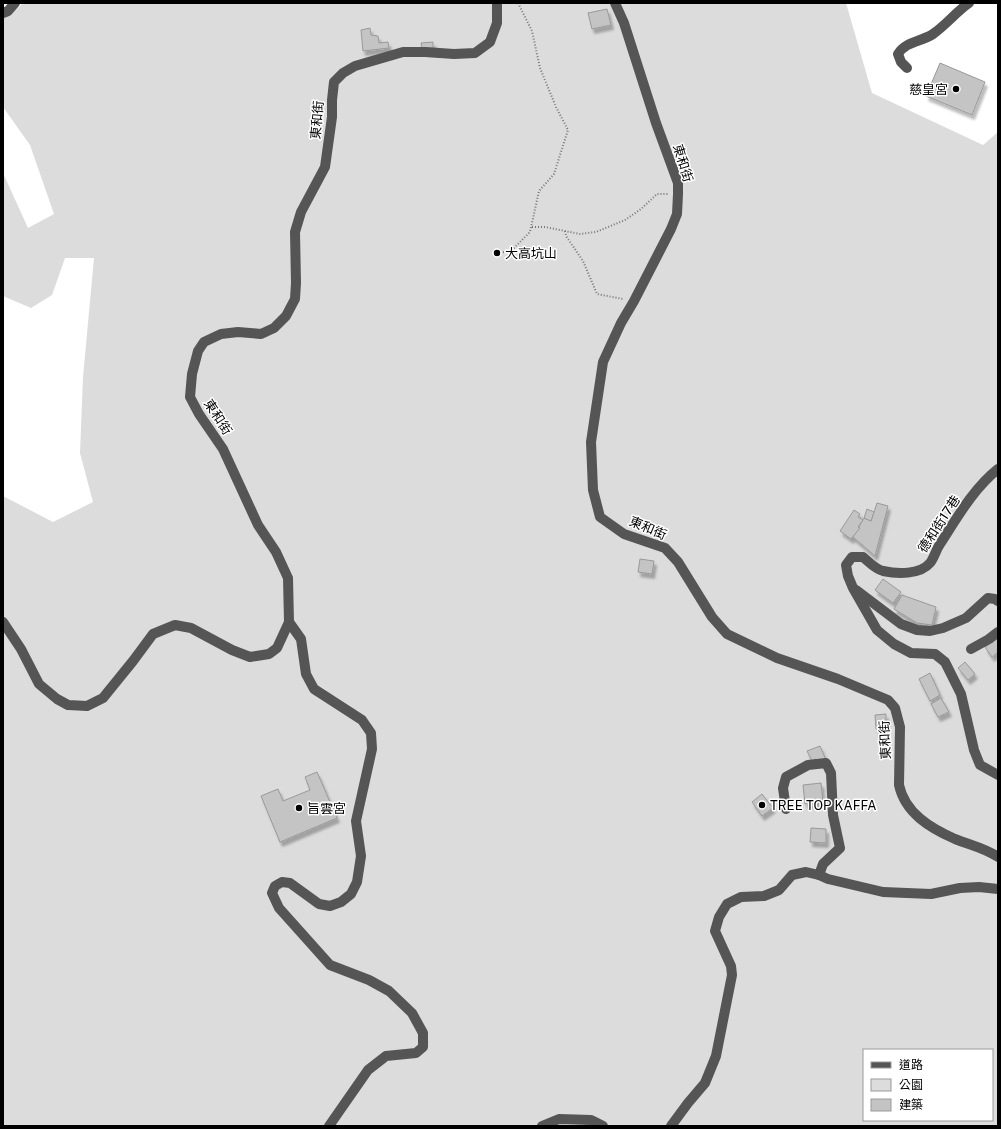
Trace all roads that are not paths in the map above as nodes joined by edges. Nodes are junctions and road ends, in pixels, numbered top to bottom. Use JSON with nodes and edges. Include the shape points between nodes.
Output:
{"nodes":[{"id":1,"x":15,"y":3,"type":"edge"},
{"id":2,"x":497,"y":3,"type":"edge"},
{"id":3,"x":616,"y":3,"type":"edge"},
{"id":4,"x":969,"y":3,"type":"edge"},
{"id":5,"x":3,"y":13,"type":"edge"},
{"id":6,"x":907,"y":68,"type":"dead end"},
{"id":7,"x":998,"y":469,"type":"edge"},
{"id":8,"x":853,"y":588,"type":"junction"},
{"id":9,"x":998,"y":601,"type":"edge"},
{"id":10,"x":3,"y":622,"type":"edge"},
{"id":11,"x":289,"y":622,"type":"junction"},
{"id":12,"x":998,"y":632,"type":"edge"},
{"id":13,"x":971,"y":649,"type":"dead end"},
{"id":14,"x":998,"y":775,"type":"edge"},
{"id":15,"x":786,"y":809,"type":"dead end"},
{"id":16,"x":998,"y":857,"type":"edge"},
{"id":17,"x":819,"y":875,"type":"junction"},
{"id":18,"x":998,"y":890,"type":"edge"},
{"id":19,"x":329,"y":1126,"type":"edge"},
{"id":20,"x":542,"y":1126,"type":"edge"},
{"id":21,"x":603,"y":1126,"type":"edge"},
{"id":22,"x":672,"y":1126,"type":"edge"}],
"edges":[{"from":1,"to":5,"type":"street"},
{"from":2,"to":11,"type":"street","name":"東和街","via":[[497,23],[490,42],[475,53],[403,52],[354,66],[334,82],[325,167],[301,212],[295,232],[295,299],[286,316],[274,328],[261,334],[221,334],[204,342],[198,351],[190,397],[223,449],[258,525],[276,552],[288,578]]},
{"from":3,"to":16,"type":"street","name":"東和街","via":[[678,183],[678,214],[602,362],[591,442],[592,490],[600,517],[624,534],[665,548],[678,562],[712,617],[727,634],[777,658],[888,700],[895,708],[900,727],[899,785],[908,806],[918,817],[935,828]]},
{"from":4,"to":6,"type":"street","via":[[932,34],[901,49],[898,54]]},
{"from":7,"to":8,"type":"street","name":"德和街17巷","via":[[967,503],[930,563],[921,570],[907,573],[883,571],[863,557],[852,557],[846,564]]},
{"from":8,"to":9,"type":"street","via":[[901,624],[917,630],[943,628],[966,618],[988,598]]},
{"from":8,"to":14,"type":"street","name":"德和街17巷","via":[[876,630],[911,653],[936,654],[945,662],[961,694],[980,765]]},
{"from":10,"to":11,"type":"street","name":"東和街","via":[[40,684],[68,705],[87,706],[103,698],[153,634],[175,625],[191,628],[232,650],[250,656],[268,654],[277,648]]},
{"from":11,"to":19,"type":"street","via":[[300,639],[306,674],[314,689],[362,720],[371,733],[372,749],[356,820],[362,856],[358,882],[351,894],[330,906],[319,904],[290,884],[282,882],[275,886],[272,893],[279,908],[330,965],[369,980],[389,991],[412,1013],[423,1033],[423,1047],[416,1053],[386,1056],[368,1070]]},
{"from":12,"to":13,"type":"street"},
{"from":15,"to":17,"type":"street","via":[[783,788],[786,777],[808,765],[826,763],[831,773],[833,815],[840,848],[823,864]]},
{"from":17,"to":18,"type":"street","via":[[882,892],[931,894],[979,887]]},
{"from":17,"to":22,"type":"street","via":[[806,872],[792,875],[779,890],[764,896],[741,897],[727,904],[718,917],[715,931],[731,966],[732,975],[716,1056],[705,1083]]},
{"from":20,"to":21,"type":"street","via":[[559,1119],[591,1120]]}]}
